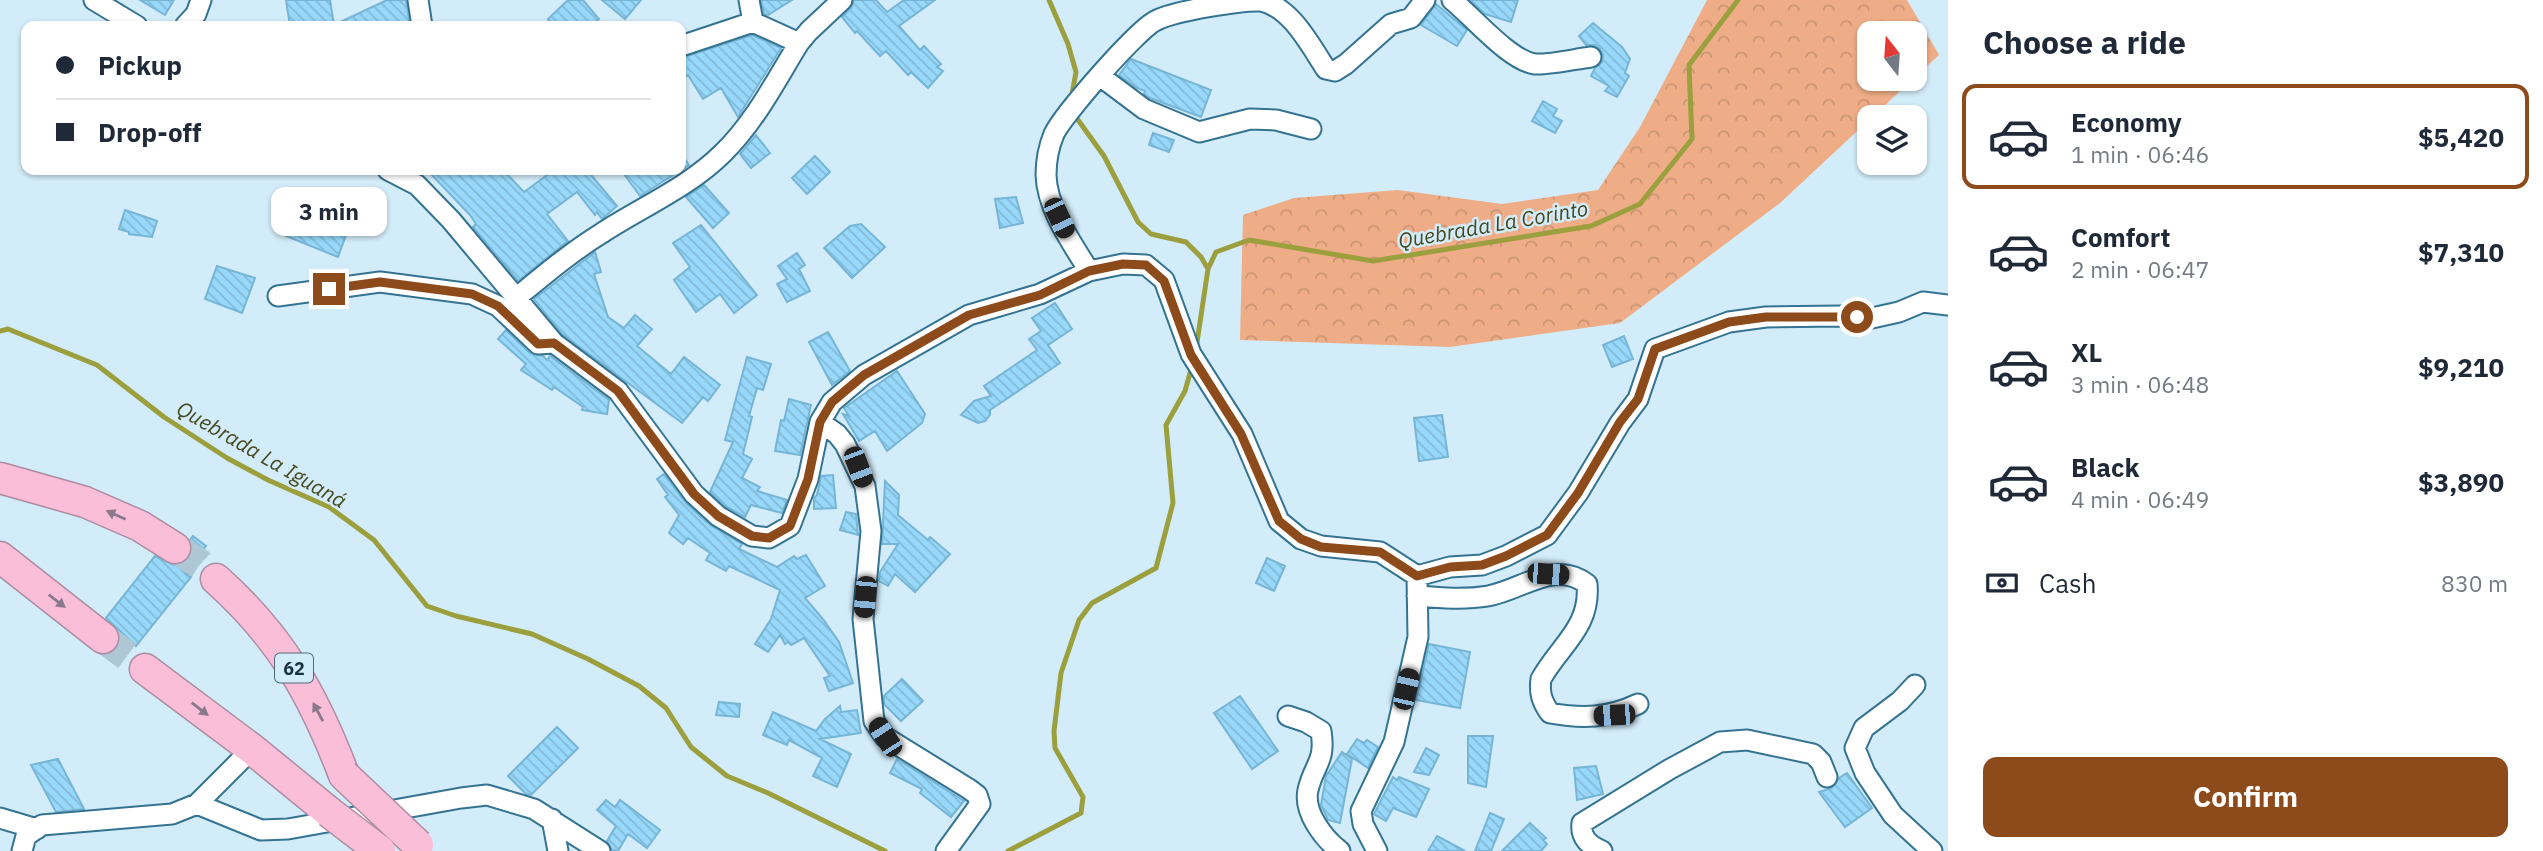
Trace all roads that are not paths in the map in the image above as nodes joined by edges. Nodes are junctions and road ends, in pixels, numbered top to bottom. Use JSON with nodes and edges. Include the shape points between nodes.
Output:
{"nodes":[{"id":1,"x":94,"y":0,"type":"edge"},
{"id":2,"x":201,"y":0,"type":"edge"},
{"id":3,"x":418,"y":0,"type":"edge"},
{"id":4,"x":749,"y":0,"type":"edge"},
{"id":5,"x":842,"y":0,"type":"edge"},
{"id":6,"x":1425,"y":0,"type":"edge"},
{"id":7,"x":1452,"y":0,"type":"edge"},
{"id":8,"x":1208,"y":2,"type":"edge"},
{"id":9,"x":128,"y":21,"type":"edge"},
{"id":10,"x":190,"y":21,"type":"edge"},
{"id":11,"x":421,"y":21,"type":"edge"},
{"id":12,"x":752,"y":22,"type":"junction"},
{"id":13,"x":799,"y":43,"type":"junction"},
{"id":14,"x":686,"y":44,"type":"edge"},
{"id":15,"x":1591,"y":57,"type":"dead end"},
{"id":16,"x":1100,"y":76,"type":"junction"},
{"id":17,"x":1311,"y":128,"type":"dead end"},
{"id":18,"x":398,"y":175,"type":"edge"},
{"id":19,"x":1089,"y":271,"type":"junction"},
{"id":20,"x":278,"y":296,"type":"dead end"},
{"id":21,"x":516,"y":298,"type":"junction"},
{"id":22,"x":1948,"y":305,"type":"edge"},
{"id":23,"x":554,"y":343,"type":"junction"},
{"id":24,"x":820,"y":422,"type":"junction"},
{"id":25,"x":0,"y":478,"type":"edge"},
{"id":26,"x":175,"y":548,"type":"tunnel mouth"},
{"id":27,"x":0,"y":557,"type":"edge"},
{"id":28,"x":1417,"y":576,"type":"junction"},
{"id":29,"x":216,"y":579,"type":"tunnel mouth"},
{"id":30,"x":1417,"y":596,"type":"junction"},
{"id":31,"x":103,"y":638,"type":"tunnel mouth"},
{"id":32,"x":145,"y":668,"type":"tunnel mouth"},
{"id":33,"x":1915,"y":685,"type":"dead end"},
{"id":34,"x":1638,"y":704,"type":"dead end"},
{"id":35,"x":1288,"y":716,"type":"dead end"},
{"id":36,"x":252,"y":749,"type":"junction"},
{"id":37,"x":1827,"y":777,"type":"dead end"},
{"id":38,"x":197,"y":804,"type":"junction"},
{"id":39,"x":0,"y":818,"type":"edge"},
{"id":40,"x":552,"y":819,"type":"junction"},
{"id":41,"x":37,"y":829,"type":"junction"},
{"id":42,"x":950,"y":845,"type":"edge"},
{"id":43,"x":422,"y":848,"type":"edge"},
{"id":44,"x":22,"y":851,"type":"edge"},
{"id":45,"x":380,"y":851,"type":"edge"},
{"id":46,"x":558,"y":851,"type":"edge"},
{"id":47,"x":600,"y":851,"type":"edge"},
{"id":48,"x":1340,"y":851,"type":"edge"},
{"id":49,"x":1377,"y":851,"type":"edge"},
{"id":50,"x":1602,"y":851,"type":"edge"},
{"id":51,"x":1932,"y":851,"type":"edge"}],
"edges":[{"from":1,"to":9,"type":"street"},
{"from":2,"to":10,"type":"street"},
{"from":3,"to":11,"type":"street"},
{"from":4,"to":12,"type":"street"},
{"from":5,"to":13,"type":"street"},
{"from":6,"to":8,"type":"street","via":[[1411,18],[1391,24],[1335,71],[1326,69],[1280,11],[1261,1]]},
{"from":7,"to":15,"type":"street","via":[[1481,29],[1535,64]]},
{"from":8,"to":16,"type":"street","via":[[1155,20]]},
{"from":12,"to":13,"type":"street"},
{"from":12,"to":14,"type":"street"},
{"from":13,"to":21,"type":"street","via":[[739,136],[721,155],[675,190],[601,233]]},
{"from":16,"to":17,"type":"street","via":[[1144,109],[1199,132],[1250,119]]},
{"from":16,"to":19,"type":"street","via":[[1055,133],[1046,177],[1050,198]]},
{"from":18,"to":21,"type":"street","via":[[417,185]]},
{"from":19,"to":24,"type":"street","via":[[1040,295],[969,315],[864,375],[832,402]]},
{"from":19,"to":28,"type":"street","via":[[1146,265],[1164,281],[1194,359],[1241,434],[1287,529],[1321,547],[1380,552]]},
{"from":20,"to":23,"type":"street","via":[[380,282],[472,294],[498,306],[538,344]]},
{"from":21,"to":23,"type":"street"},
{"from":22,"to":28,"type":"street","via":[[1923,302],[1872,318],[1766,317],[1729,322],[1655,349],[1638,399],[1547,535],[1482,565]]},
{"from":23,"to":24,"type":"street","via":[[618,391],[694,494],[718,516],[752,536],[769,538],[790,526],[808,479]]},
{"from":24,"to":42,"type":"street","via":[[845,444],[865,486],[871,531],[863,619],[874,721],[885,737],[977,795],[980,804]]},
{"from":26,"to":25,"type":"highway","one_way":true,"via":[[140,526],[85,502]]},
{"from":27,"to":31,"type":"highway","one_way":true},
{"from":28,"to":30,"type":"street"},
{"from":43,"to":29,"type":"highway","number":"62","one_way":true,"bridge":true,"via":[[344,775],[298,674],[266,629]]},
{"from":30,"to":34,"type":"street","via":[[1470,598],[1492,595],[1548,574],[1580,578],[1587,584],[1585,615],[1541,679],[1544,704],[1550,713],[1577,717],[1614,715]]},
{"from":30,"to":49,"type":"street","via":[[1418,636],[1394,742],[1361,811]]},
{"from":32,"to":36,"type":"highway","one_way":true},
{"from":33,"to":51,"type":"street","via":[[1864,728],[1855,748],[1893,816]]},
{"from":35,"to":48,"type":"street","via":[[1321,731],[1324,749],[1308,790],[1308,805],[1320,830]]},
{"from":36,"to":38,"type":"street"},
{"from":36,"to":45,"type":"highway","bridge":true},
{"from":37,"to":50,"type":"street","via":[[1813,754],[1747,740],[1720,742],[1582,822],[1585,839]]},
{"from":38,"to":40,"type":"street","via":[[261,830],[487,795]]},
{"from":38,"to":41,"type":"street","via":[[172,814],[59,823]]},
{"from":39,"to":41,"type":"street"},
{"from":40,"to":46,"type":"street"},
{"from":40,"to":47,"type":"street"},
{"from":41,"to":44,"type":"street","via":[[26,836]]}]}
